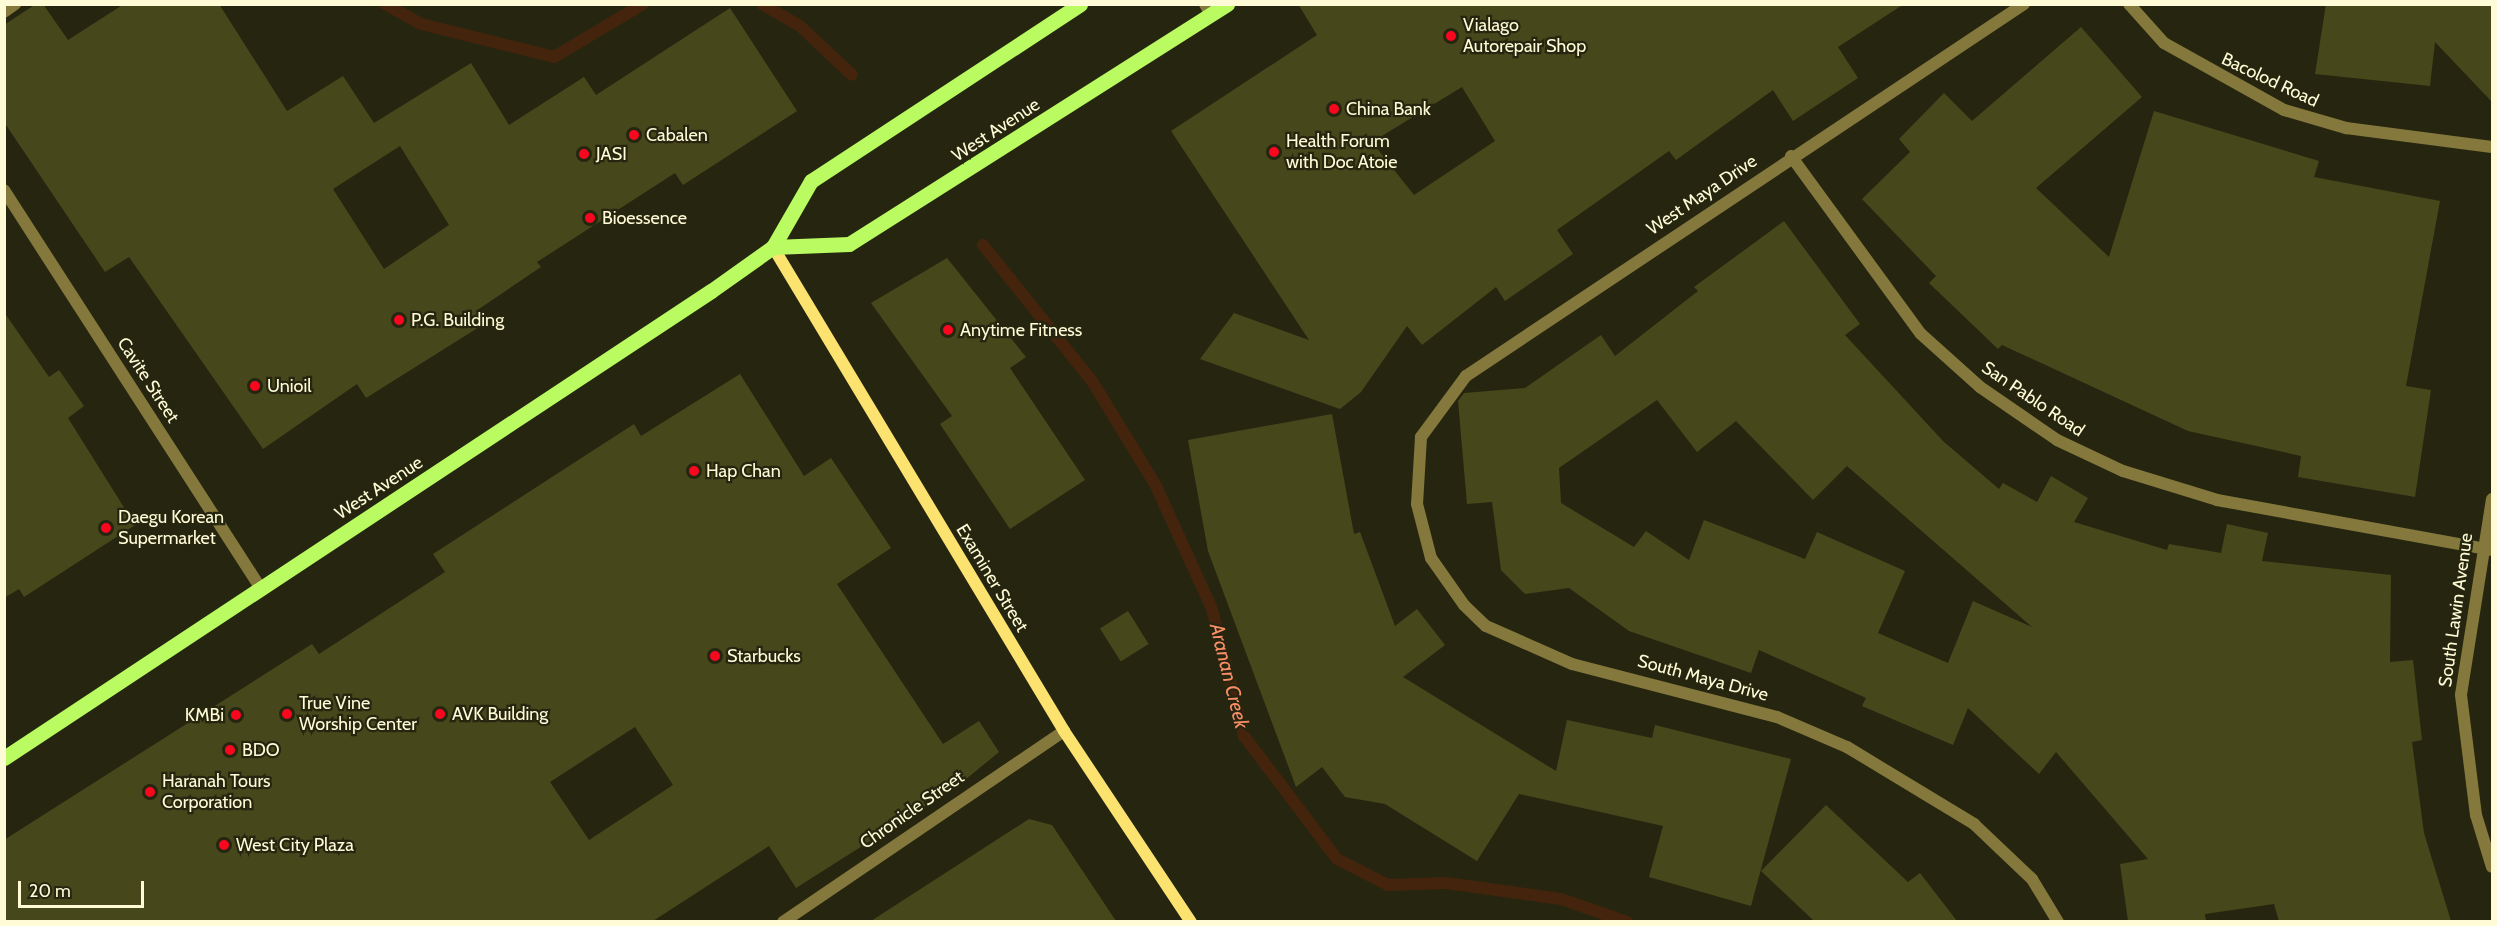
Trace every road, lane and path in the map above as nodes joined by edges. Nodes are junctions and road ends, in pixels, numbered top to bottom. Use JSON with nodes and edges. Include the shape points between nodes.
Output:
{"nodes":[{"id":1,"x":15,"y":4,"type":"edge"},
{"id":2,"x":1080,"y":4,"type":"edge"},
{"id":3,"x":1227,"y":4,"type":"edge"},
{"id":4,"x":2024,"y":4,"type":"edge"},
{"id":5,"x":2129,"y":4,"type":"edge"},
{"id":6,"x":1208,"y":10,"type":"edge"},
{"id":7,"x":4,"y":12,"type":"edge"},
{"id":8,"x":2493,"y":147,"type":"edge"},
{"id":9,"x":1791,"y":156,"type":"junction"},
{"id":10,"x":4,"y":190,"type":"edge"},
{"id":11,"x":773,"y":247,"type":"junction"},
{"id":12,"x":1421,"y":437,"type":"joint"},
{"id":13,"x":2493,"y":499,"type":"edge"},
{"id":14,"x":2488,"y":549,"type":"edge"},
{"id":15,"x":261,"y":589,"type":"junction"},
{"id":16,"x":1064,"y":731,"type":"junction"},
{"id":17,"x":4,"y":758,"type":"edge"},
{"id":18,"x":2493,"y":867,"type":"edge"},
{"id":19,"x":783,"y":921,"type":"edge"},
{"id":20,"x":1191,"y":921,"type":"edge"},
{"id":21,"x":2058,"y":921,"type":"edge"}],
"edges":[{"from":1,"to":7,"type":"street"},
{"from":2,"to":11,"type":"main road","name":"West Avenue","via":[[810,181]]},
{"from":3,"to":6,"type":"main road","name":"West Avenue"},
{"from":4,"to":9,"type":"street","name":"West Maya Drive"},
{"from":5,"to":8,"type":"street","name":"Bacolod Road","via":[[2164,43],[2284,110],[2346,128]]},
{"from":6,"to":11,"type":"main road","name":"West Avenue","via":[[938,191],[849,244]]},
{"from":9,"to":12,"type":"street","name":"West Maya Drive","via":[[1466,376]]},
{"from":9,"to":14,"type":"street","name":"San Pablo Road","via":[[1921,334],[1980,387],[2057,440],[2123,471],[2217,500]]},
{"from":10,"to":15,"type":"street","name":"Cavite Street"},
{"from":11,"to":15,"type":"main road","name":"West Avenue"},
{"from":11,"to":16,"type":"street","name":"Examiner Street"},
{"from":12,"to":21,"type":"street","name":"South Maya Drive","via":[[1417,474],[1423,537],[1445,580],[1486,626],[1572,664],[1777,717],[1847,747],[1974,824],[2032,879]]},
{"from":13,"to":14,"type":"street","name":"South Lawin Avenue"},
{"from":14,"to":18,"type":"street","name":"South Lawin Avenue","via":[[2461,694],[2476,815]]},
{"from":15,"to":17,"type":"main road","name":"West Avenue"},
{"from":16,"to":19,"type":"street","name":"Chronicle Street"},
{"from":16,"to":20,"type":"street","name":"Examiner Street"}]}
